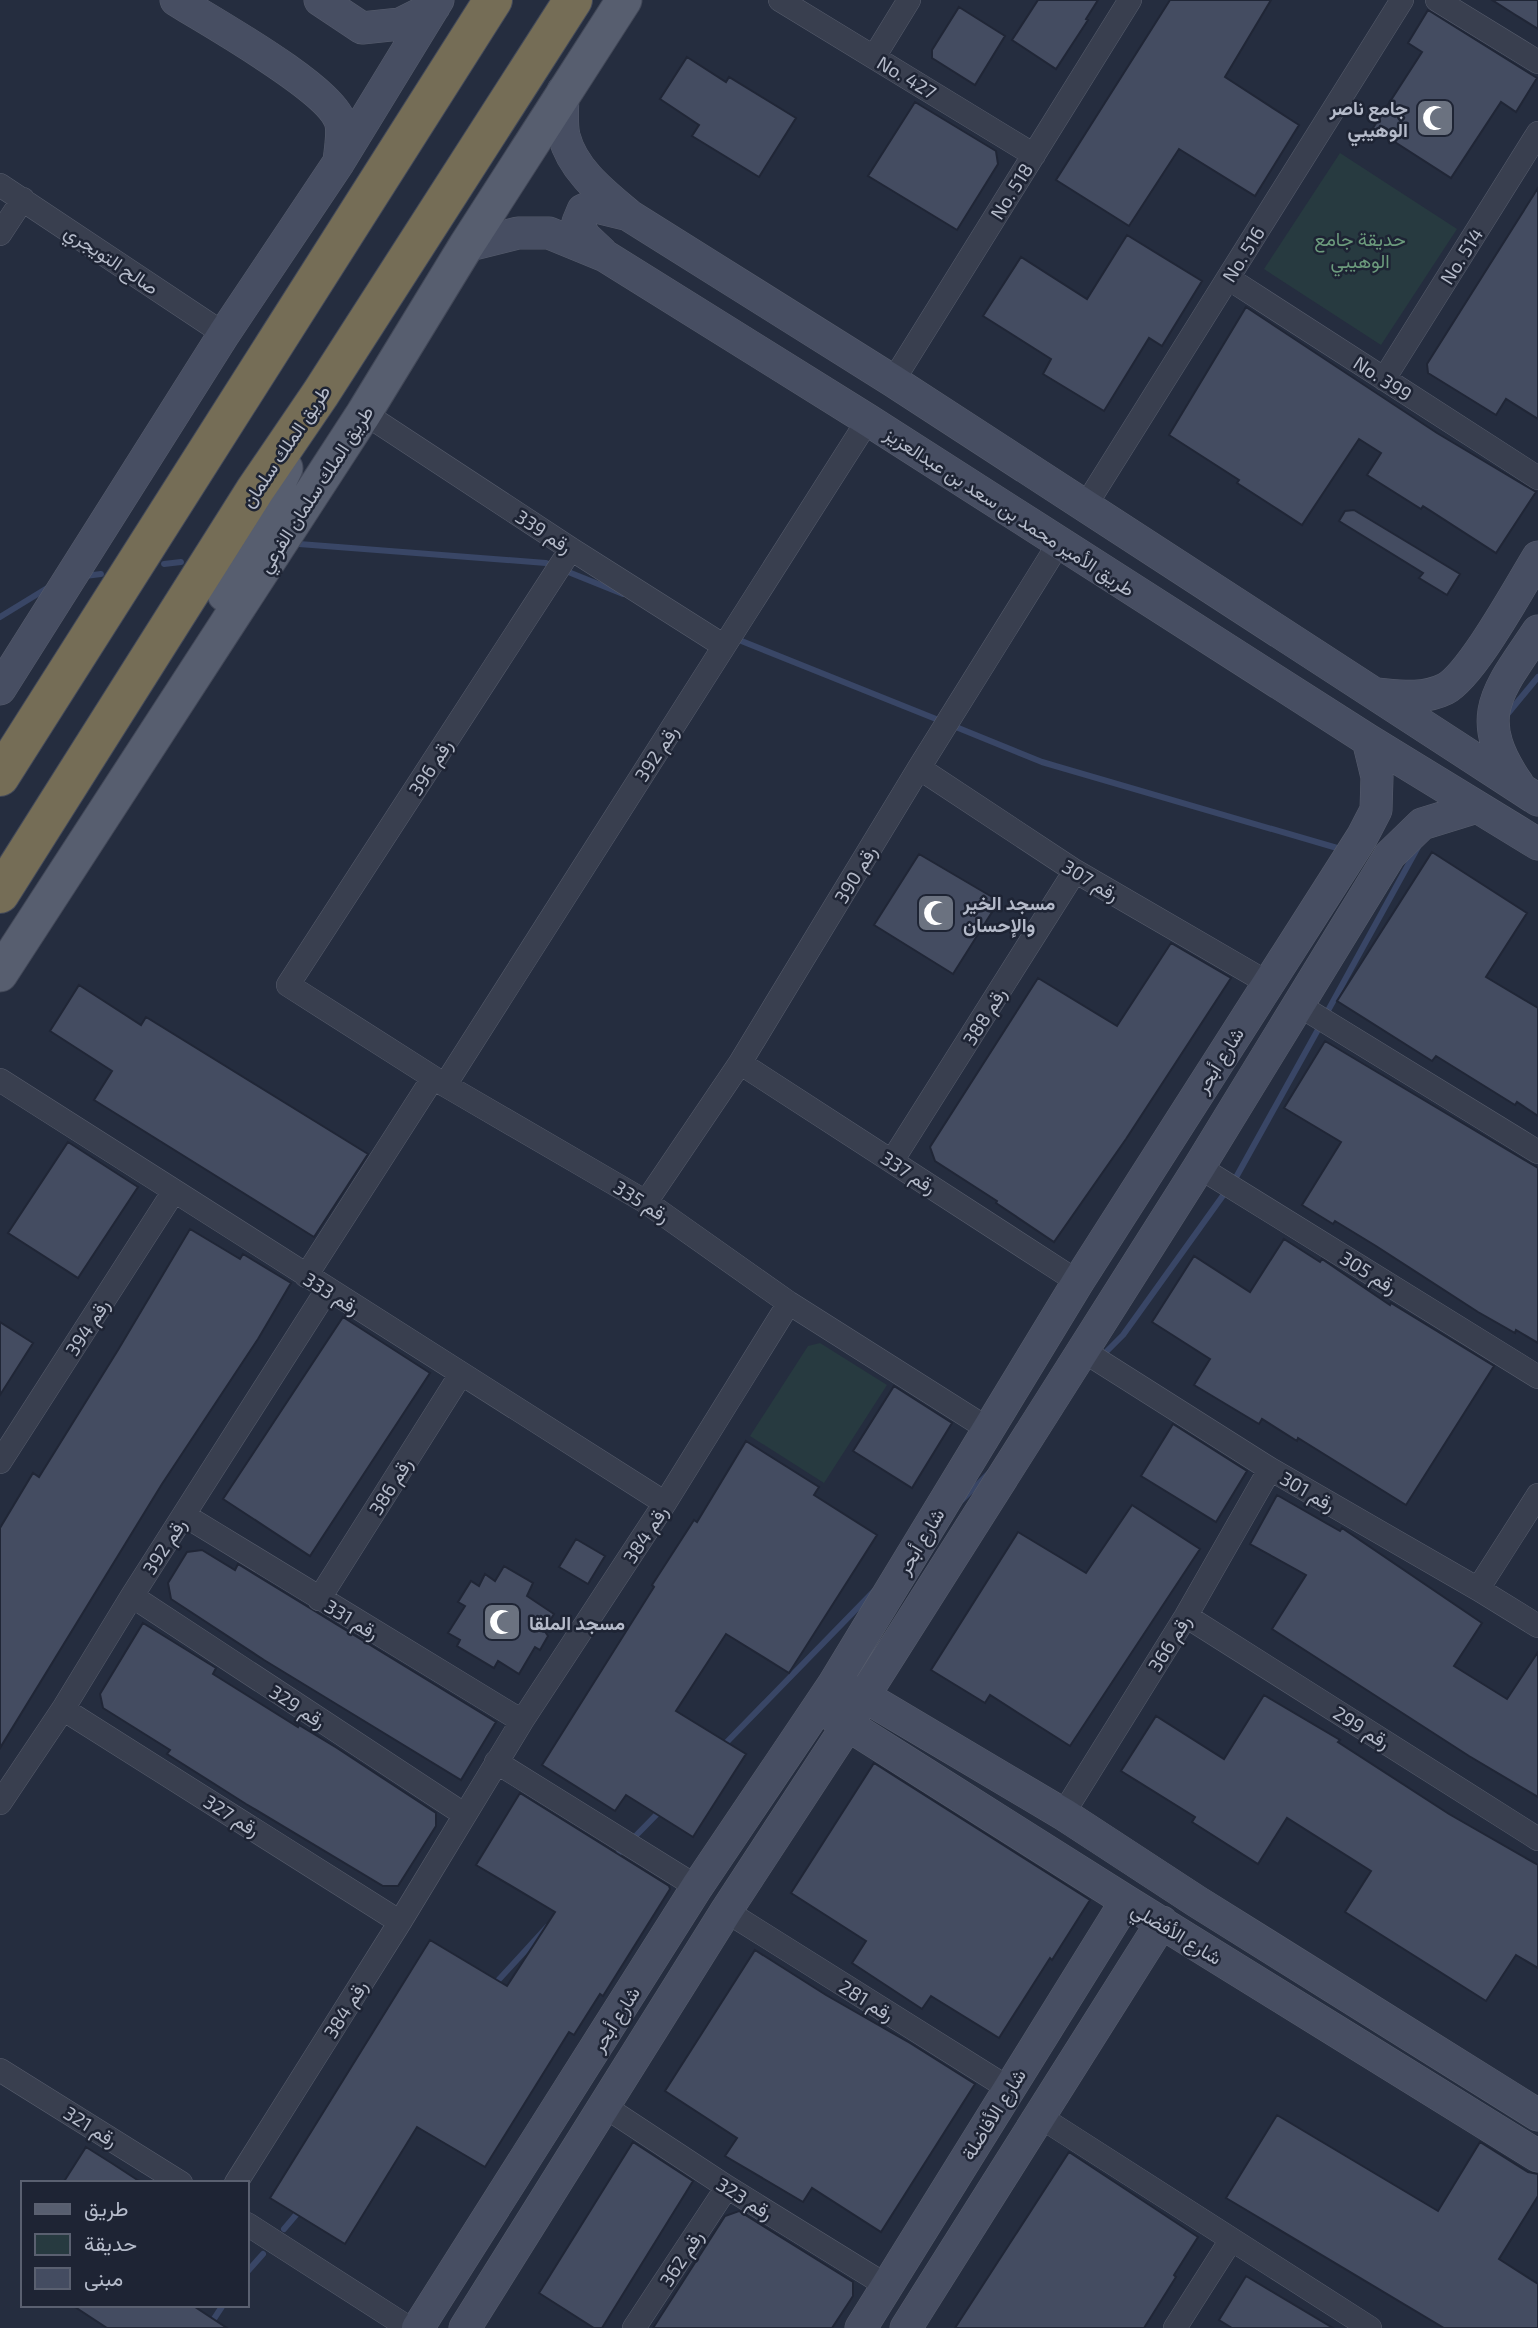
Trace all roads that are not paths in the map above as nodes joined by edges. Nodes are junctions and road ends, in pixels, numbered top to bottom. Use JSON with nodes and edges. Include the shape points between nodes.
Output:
{"nodes":[{"id":1,"x":176,"y":0,"type":"edge"},
{"id":2,"x":320,"y":0,"type":"edge"},
{"id":3,"x":494,"y":0,"type":"edge"},
{"id":4,"x":573,"y":0,"type":"edge"},
{"id":5,"x":624,"y":0,"type":"edge"},
{"id":6,"x":780,"y":0,"type":"edge"},
{"id":7,"x":909,"y":0,"type":"edge"},
{"id":8,"x":1130,"y":0,"type":"edge"},
{"id":9,"x":1402,"y":0,"type":"edge"},
{"id":10,"x":1437,"y":0,"type":"edge"},
{"id":11,"x":436,"y":3,"type":"edge"},
{"id":12,"x":874,"y":57,"type":"junction"},
{"id":13,"x":1538,"y":62,"type":"edge"},
{"id":14,"x":563,"y":92,"type":"junction"},
{"id":15,"x":1538,"y":133,"type":"edge"},
{"id":16,"x":1034,"y":155,"type":"junction"},
{"id":17,"x":339,"y":162,"type":"junction"},
{"id":18,"x":0,"y":185,"type":"edge"},
{"id":19,"x":23,"y":199,"type":"junction"},
{"id":20,"x":630,"y":216,"type":"junction"},
{"id":21,"x":0,"y":234,"type":"edge"},
{"id":22,"x":466,"y":246,"type":"junction"},
{"id":23,"x":605,"y":256,"type":"junction"},
{"id":24,"x":1228,"y":278,"type":"junction"},
{"id":25,"x":224,"y":334,"type":"junction"},
{"id":26,"x":1384,"y":379,"type":"junction"},
{"id":27,"x":892,"y":381,"type":"junction"},
{"id":28,"x":321,"y":393,"type":"junction"},
{"id":29,"x":365,"y":414,"type":"junction"},
{"id":30,"x":868,"y":420,"type":"junction"},
{"id":31,"x":1538,"y":478,"type":"edge"},
{"id":32,"x":1084,"y":508,"type":"junction"},
{"id":33,"x":1059,"y":543,"type":"junction"},
{"id":34,"x":571,"y":549,"type":"junction"},
{"id":35,"x":1538,"y":558,"type":"edge"},
{"id":36,"x":1538,"y":631,"type":"edge"},
{"id":37,"x":1488,"y":638,"type":"junction"},
{"id":38,"x":724,"y":646,"type":"junction"},
{"id":39,"x":1520,"y":657,"type":"junction"},
{"id":40,"x":0,"y":689,"type":"edge"},
{"id":41,"x":1376,"y":694,"type":"junction"},
{"id":42,"x":165,"y":721,"type":"junction"},
{"id":43,"x":1368,"y":740,"type":"junction"},
{"id":44,"x":919,"y":768,"type":"junction"},
{"id":45,"x":0,"y":777,"type":"edge"},
{"id":46,"x":1530,"y":796,"type":"edge"},
{"id":47,"x":1477,"y":807,"type":"junction"},
{"id":48,"x":1362,"y":837,"type":"junction"},
{"id":49,"x":1538,"y":844,"type":"edge"},
{"id":50,"x":1390,"y":855,"type":"junction"},
{"id":51,"x":1075,"y":871,"type":"junction"},
{"id":52,"x":0,"y":894,"type":"edge"},
{"id":53,"x":0,"y":974,"type":"edge"},
{"id":54,"x":1268,"y":982,"type":"junction"},
{"id":55,"x":288,"y":985,"type":"joint"},
{"id":56,"x":1297,"y":1004,"type":"junction"},
{"id":57,"x":740,"y":1063,"type":"junction"},
{"id":58,"x":0,"y":1080,"type":"edge"},
{"id":59,"x":439,"y":1081,"type":"junction"},
{"id":60,"x":1538,"y":1153,"type":"edge"},
{"id":61,"x":892,"y":1161,"type":"junction"},
{"id":62,"x":1199,"y":1167,"type":"junction"},
{"id":63,"x":174,"y":1191,"type":"junction"},
{"id":64,"x":646,"y":1202,"type":"junction"},
{"id":65,"x":306,"y":1276,"type":"junction"},
{"id":66,"x":1078,"y":1282,"type":"junction"},
{"id":67,"x":327,"y":1290,"type":"junction"},
{"id":68,"x":789,"y":1303,"type":"junction"},
{"id":69,"x":1082,"y":1350,"type":"junction"},
{"id":70,"x":461,"y":1374,"type":"junction"},
{"id":71,"x":1538,"y":1377,"type":"edge"},
{"id":72,"x":988,"y":1429,"type":"junction"},
{"id":73,"x":0,"y":1462,"type":"edge"},
{"id":74,"x":1269,"y":1469,"type":"junction"},
{"id":75,"x":1538,"y":1494,"type":"edge"},
{"id":76,"x":665,"y":1503,"type":"junction"},
{"id":77,"x":184,"y":1515,"type":"junction"},
{"id":78,"x":1478,"y":1589,"type":"junction"},
{"id":79,"x":132,"y":1596,"type":"junction"},
{"id":80,"x":319,"y":1599,"type":"junction"},
{"id":81,"x":1186,"y":1616,"type":"junction"},
{"id":82,"x":1538,"y":1626,"type":"edge"},
{"id":83,"x":826,"y":1695,"type":"junction"},
{"id":84,"x":864,"y":1696,"type":"junction"},
{"id":85,"x":63,"y":1709,"type":"junction"},
{"id":86,"x":522,"y":1721,"type":"junction"},
{"id":87,"x":847,"y":1726,"type":"junction"},
{"id":88,"x":496,"y":1762,"type":"junction"},
{"id":89,"x":2,"y":1797,"type":"edge"},
{"id":90,"x":1063,"y":1814,"type":"junction"},
{"id":91,"x":465,"y":1815,"type":"junction"},
{"id":92,"x":1538,"y":1839,"type":"edge"},
{"id":93,"x":697,"y":1887,"type":"junction"},
{"id":94,"x":1126,"y":1901,"type":"junction"},
{"id":95,"x":726,"y":1911,"type":"junction"},
{"id":96,"x":400,"y":1922,"type":"junction"},
{"id":97,"x":1162,"y":1922,"type":"junction"},
{"id":98,"x":0,"y":2070,"type":"edge"},
{"id":99,"x":1008,"y":2088,"type":"junction"},
{"id":100,"x":604,"y":2106,"type":"junction"},
{"id":101,"x":1538,"y":2115,"type":"edge"},
{"id":102,"x":1039,"y":2116,"type":"junction"},
{"id":103,"x":1538,"y":2155,"type":"edge"},
{"id":104,"x":178,"y":2181,"type":"edge"},
{"id":105,"x":237,"y":2181,"type":"edge"},
{"id":106,"x":727,"y":2187,"type":"junction"},
{"id":107,"x":248,"y":2225,"type":"edge"},
{"id":108,"x":1231,"y":2240,"type":"junction"},
{"id":109,"x":887,"y":2286,"type":"junction"},
{"id":110,"x":640,"y":2326,"type":"edge"},
{"id":111,"x":409,"y":2328,"type":"edge"},
{"id":112,"x":418,"y":2328,"type":"edge"},
{"id":113,"x":465,"y":2328,"type":"edge"},
{"id":114,"x":860,"y":2328,"type":"edge"},
{"id":115,"x":906,"y":2328,"type":"edge"},
{"id":116,"x":1175,"y":2328,"type":"edge"},
{"id":117,"x":1370,"y":2328,"type":"edge"}],
"edges":[{"from":1,"to":17,"type":"street","via":[[307,83],[341,123]]},
{"from":2,"to":11,"type":"street","via":[[362,27],[400,24]]},
{"from":3,"to":45,"type":"highway"},
{"from":4,"to":28,"type":"highway","name":"طريق الملك سلمان"},
{"from":5,"to":14,"type":"main road","name":"طريق الملك سلمان الفرعي"},
{"from":6,"to":12,"type":"street","name":"No. 427"},
{"from":7,"to":12,"type":"street"},
{"from":8,"to":16,"type":"street","name":"No. 518"},
{"from":9,"to":24,"type":"street","name":"No. 516"},
{"from":10,"to":13,"type":"street"},
{"from":11,"to":17,"type":"street"},
{"from":12,"to":16,"type":"street","name":"No. 427"},
{"from":14,"to":20,"type":"street","via":[[564,134],[572,153],[592,184]]},
{"from":14,"to":22,"type":"main road","name":"طريق الملك سلمان الفرعي"},
{"from":15,"to":26,"type":"street","name":"No. 514"},
{"from":16,"to":27,"type":"street","name":"No. 518"},
{"from":17,"to":25,"type":"street"},
{"from":18,"to":19,"type":"street","name":"صالح التويجري"},
{"from":19,"to":21,"type":"street"},
{"from":19,"to":25,"type":"street","name":"صالح التويجري"},
{"from":20,"to":23,"type":"street","via":[[592,206],[583,210],[578,222],[584,236]]},
{"from":20,"to":27,"type":"street"},
{"from":22,"to":23,"type":"street","name":"طريق الأمير محمد بن سعد بن عبدالعزيز","via":[[518,233],[549,233]]},
{"from":22,"to":29,"type":"main road","name":"طريق الملك سلمان الفرعي"},
{"from":23,"to":30,"type":"street","name":"طريق الأمير محمد بن سعد بن عبدالعزيز"},
{"from":24,"to":26,"type":"street","name":"No. 399"},
{"from":24,"to":32,"type":"street","name":"No. 516"},
{"from":25,"to":40,"type":"street"},
{"from":26,"to":31,"type":"street","name":"No. 399"},
{"from":27,"to":32,"type":"street"},
{"from":28,"to":42,"type":"main road"},
{"from":28,"to":52,"type":"highway","name":"طريق الملك سلمان","via":[[255,489]]},
{"from":29,"to":34,"type":"street","name":"رقم 339"},
{"from":29,"to":42,"type":"main road","name":"طريق الملك سلمان الفرعي"},
{"from":30,"to":33,"type":"street","name":"طريق الأمير محمد بن سعد بن عبدالعزيز"},
{"from":30,"to":38,"type":"street","name":"رقم 392"},
{"from":32,"to":41,"type":"street"},
{"from":33,"to":43,"type":"street","name":"طريق الأمير محمد بن سعد بن عبدالعزيز"},
{"from":33,"to":44,"type":"street","name":"رقم 390"},
{"from":34,"to":38,"type":"street","name":"رقم 339"},
{"from":34,"to":55,"type":"street","name":"رقم 396"},
{"from":35,"to":37,"type":"street"},
{"from":36,"to":39,"type":"street"},
{"from":37,"to":39,"type":"street","via":[[1485,652],[1490,662],[1511,663]]},
{"from":37,"to":41,"type":"street","via":[[1447,688],[1426,696]]},
{"from":38,"to":59,"type":"street","name":"رقم 392"},
{"from":39,"to":46,"type":"street","via":[[1502,685],[1492,733],[1502,760]]},
{"from":41,"to":46,"type":"street"},
{"from":42,"to":53,"type":"main road","name":"طريق الملك سلمان الفرعي"},
{"from":43,"to":47,"type":"street","name":"طريق الأمير محمد بن سعد بن عبدالعزيز"},
{"from":43,"to":48,"type":"street","name":"شارع أبحر","via":[[1377,777],[1376,810]]},
{"from":44,"to":51,"type":"street","name":"رقم 307"},
{"from":44,"to":57,"type":"street","name":"رقم 390"},
{"from":47,"to":49,"type":"street","name":"طريق الأمير محمد بن سعد بن عبدالعزيز"},
{"from":47,"to":50,"type":"street","name":"شارع أبحر","via":[[1422,824]]},
{"from":48,"to":50,"type":"street"},
{"from":48,"to":54,"type":"street","name":"شارع أبحر"},
{"from":50,"to":56,"type":"street","name":"شارع أبحر"},
{"from":51,"to":54,"type":"street","name":"رقم 307"},
{"from":51,"to":61,"type":"street","name":"رقم 388"},
{"from":54,"to":66,"type":"street","name":"شارع أبحر"},
{"from":55,"to":59,"type":"street","name":"رقم 335"},
{"from":56,"to":60,"type":"street"},
{"from":56,"to":62,"type":"street","name":"شارع أبحر"},
{"from":57,"to":61,"type":"street","name":"رقم 337"},
{"from":57,"to":64,"type":"street","name":"رقم 390"},
{"from":58,"to":63,"type":"street","name":"رقم 333"},
{"from":59,"to":64,"type":"street","name":"رقم 335"},
{"from":59,"to":65,"type":"street","name":"رقم 392"},
{"from":61,"to":66,"type":"street","name":"رقم 337"},
{"from":62,"to":69,"type":"street","name":"شارع أبحر"},
{"from":62,"to":71,"type":"street","name":"رقم 305"},
{"from":63,"to":65,"type":"street","name":"رقم 333"},
{"from":63,"to":73,"type":"street","name":"رقم 394"},
{"from":64,"to":68,"type":"street","name":"رقم 335"},
{"from":65,"to":67,"type":"street","name":"رقم 333"},
{"from":66,"to":72,"type":"street","name":"شارع أبحر"},
{"from":67,"to":70,"type":"street","name":"رقم 333"},
{"from":67,"to":77,"type":"street","name":"رقم 392"},
{"from":68,"to":72,"type":"street","name":"رقم 335"},
{"from":68,"to":76,"type":"street","name":"رقم 384"},
{"from":69,"to":74,"type":"street","name":"رقم 301"},
{"from":69,"to":84,"type":"street","name":"شارع أبحر"},
{"from":70,"to":76,"type":"street","name":"رقم 333"},
{"from":70,"to":80,"type":"street","name":"رقم 386"},
{"from":72,"to":83,"type":"street","name":"شارع أبحر"},
{"from":74,"to":78,"type":"street","name":"رقم 301"},
{"from":74,"to":81,"type":"street","name":"رقم 366"},
{"from":75,"to":78,"type":"street"},
{"from":76,"to":86,"type":"street","name":"رقم 384"},
{"from":77,"to":79,"type":"street","name":"رقم 392"},
{"from":77,"to":80,"type":"street","name":"رقم 331"},
{"from":78,"to":82,"type":"street","name":"رقم 301"},
{"from":79,"to":85,"type":"street","name":"رقم 392"},
{"from":79,"to":91,"type":"street","name":"رقم 329"},
{"from":80,"to":86,"type":"street","name":"رقم 331"},
{"from":81,"to":90,"type":"street","name":"رقم 366"},
{"from":81,"to":92,"type":"street","name":"رقم 299"},
{"from":83,"to":84,"type":"street","name":"شارع الأفضلي"},
{"from":83,"to":87,"type":"street","name":"شارع الأفضلي"},
{"from":83,"to":93,"type":"street","name":"شارع أبحر"},
{"from":84,"to":87,"type":"street","name":"شارع أبحر"},
{"from":84,"to":90,"type":"street","name":"شارع الأفضلي"},
{"from":85,"to":89,"type":"street","name":"رقم 392"},
{"from":85,"to":96,"type":"street","name":"رقم 327"},
{"from":86,"to":88,"type":"street","name":"رقم 384"},
{"from":87,"to":94,"type":"street","name":"شارع الأفضلي"},
{"from":87,"to":95,"type":"street","name":"شارع أبحر"},
{"from":88,"to":91,"type":"street","name":"رقم 384"},
{"from":88,"to":93,"type":"street"},
{"from":90,"to":101,"type":"street","name":"شارع الأفضلي"},
{"from":91,"to":96,"type":"street","name":"رقم 384"},
{"from":93,"to":112,"type":"street","name":"شارع أبحر"},
{"from":94,"to":97,"type":"street","name":"شارع الأفضلي"},
{"from":94,"to":99,"type":"street","name":"شارع الأفاضلة"},
{"from":95,"to":99,"type":"street","name":"رقم 281"},
{"from":95,"to":100,"type":"street","name":"شارع أبحر"},
{"from":96,"to":105,"type":"street","name":"رقم 384"},
{"from":97,"to":102,"type":"street","name":"شارع الأفاضلة"},
{"from":97,"to":103,"type":"street","name":"شارع الأفضلي"},
{"from":98,"to":104,"type":"street","name":"رقم 321"},
{"from":99,"to":109,"type":"street","name":"شارع الأفاضلة"},
{"from":100,"to":106,"type":"street","name":"رقم 323"},
{"from":100,"to":113,"type":"street","name":"شارع أبحر"},
{"from":102,"to":108,"type":"street"},
{"from":102,"to":115,"type":"street","name":"شارع الأفاضلة"},
{"from":106,"to":109,"type":"street","name":"رقم 323"},
{"from":106,"to":110,"type":"street","name":"رقم 362"},
{"from":107,"to":111,"type":"street"},
{"from":108,"to":116,"type":"street"},
{"from":108,"to":117,"type":"street"},
{"from":109,"to":114,"type":"street","name":"شارع الأفاضلة"}]}
